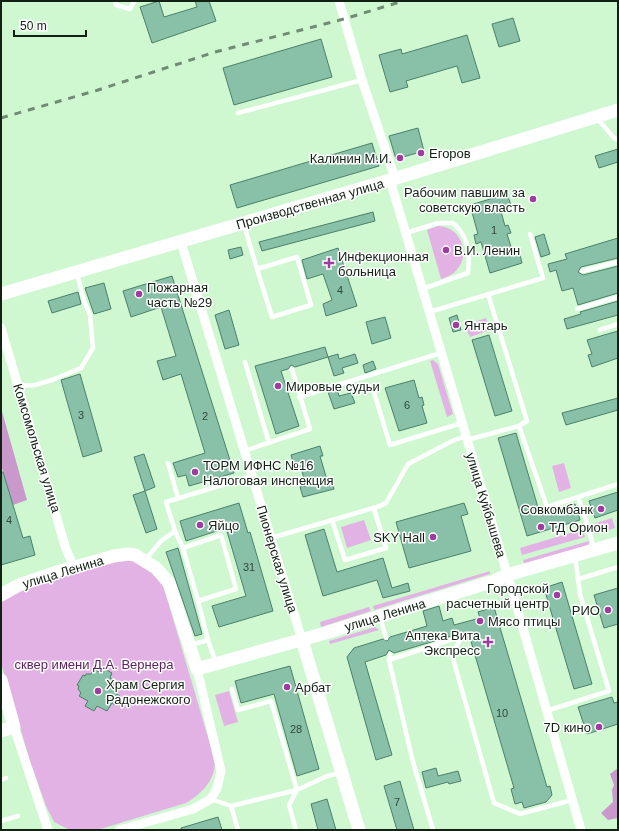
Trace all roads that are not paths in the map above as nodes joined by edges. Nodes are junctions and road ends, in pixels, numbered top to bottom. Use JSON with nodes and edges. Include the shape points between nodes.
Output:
{"nodes":[{"id":1,"x":115,"y":1,"type":"edge"},
{"id":2,"x":134,"y":1,"type":"edge"},
{"id":3,"x":339,"y":1,"type":"edge"},
{"id":4,"x":362,"y":80,"type":"junction"},
{"id":5,"x":618,"y":110,"type":"edge"},
{"id":6,"x":238,"y":113,"type":"dead end"},
{"id":7,"x":596,"y":117,"type":"junction"},
{"id":8,"x":618,"y":140,"type":"edge"},
{"id":9,"x":393,"y":179,"type":"junction"},
{"id":10,"x":244,"y":223,"type":"junction"},
{"id":11,"x":406,"y":233,"type":"junction"},
{"id":12,"x":530,"y":234,"type":"dead end"},
{"id":13,"x":181,"y":242,"type":"junction"},
{"id":14,"x":618,"y":262,"type":"edge"},
{"id":15,"x":258,"y":269,"type":"junction"},
{"id":16,"x":582,"y":271,"type":"dead end"},
{"id":17,"x":76,"y":272,"type":"junction"},
{"id":18,"x":422,"y":289,"type":"junction"},
{"id":19,"x":1,"y":294,"type":"edge"},
{"id":20,"x":488,"y":294,"type":"junction"},
{"id":21,"x":618,"y":297,"type":"edge"},
{"id":22,"x":578,"y":309,"type":"dead end"},
{"id":23,"x":429,"y":312,"type":"junction"},
{"id":24,"x":618,"y":324,"type":"edge"},
{"id":25,"x":1,"y":328,"type":"edge"},
{"id":26,"x":600,"y":330,"type":"dead end"},
{"id":27,"x":441,"y":353,"type":"junction"},
{"id":28,"x":245,"y":362,"type":"dead end"},
{"id":29,"x":292,"y":370,"type":"dead end"},
{"id":30,"x":18,"y":386,"type":"junction"},
{"id":31,"x":372,"y":386,"type":"dead end"},
{"id":32,"x":299,"y":397,"type":"junction"},
{"id":33,"x":462,"y":423,"type":"junction"},
{"id":34,"x":519,"y":426,"type":"junction"},
{"id":35,"x":466,"y":438,"type":"junction"},
{"id":36,"x":269,"y":443,"type":"junction"},
{"id":37,"x":244,"y":451,"type":"junction"},
{"id":38,"x":168,"y":463,"type":"dead end"},
{"id":39,"x":252,"y":476,"type":"junction"},
{"id":40,"x":618,"y":484,"type":"edge"},
{"id":41,"x":578,"y":497,"type":"junction"},
{"id":42,"x":178,"y":498,"type":"junction"},
{"id":43,"x":374,"y":509,"type":"junction"},
{"id":44,"x":332,"y":520,"type":"junction"},
{"id":45,"x":175,"y":531,"type":"junction"},
{"id":46,"x":271,"y":538,"type":"junction"},
{"id":47,"x":618,"y":543,"type":"edge"},
{"id":48,"x":183,"y":548,"type":"junction"},
{"id":49,"x":594,"y":550,"type":"junction"},
{"id":50,"x":575,"y":555,"type":"junction"},
{"id":51,"x":145,"y":561,"type":"junction"},
{"id":52,"x":618,"y":567,"type":"edge"},
{"id":53,"x":74,"y":568,"type":"junction"},
{"id":54,"x":507,"y":575,"type":"junction"},
{"id":55,"x":579,"y":579,"type":"junction"},
{"id":56,"x":1,"y":594,"type":"edge"},
{"id":57,"x":198,"y":601,"type":"junction"},
{"id":58,"x":380,"y":616,"type":"junction"},
{"id":59,"x":386,"y":638,"type":"dead end"},
{"id":60,"x":208,"y":640,"type":"junction"},
{"id":61,"x":302,"y":640,"type":"junction"},
{"id":62,"x":190,"y":646,"type":"junction"},
{"id":63,"x":390,"y":654,"type":"dead end"},
{"id":64,"x":388,"y":660,"type":"junction"},
{"id":65,"x":216,"y":664,"type":"junction"},
{"id":66,"x":197,"y":669,"type":"junction"},
{"id":67,"x":1,"y":683,"type":"edge"},
{"id":68,"x":232,"y":689,"type":"dead end"},
{"id":69,"x":546,"y":711,"type":"junction"},
{"id":70,"x":14,"y":727,"type":"junction"},
{"id":71,"x":1,"y":731,"type":"edge"},
{"id":72,"x":342,"y":773,"type":"junction"},
{"id":73,"x":297,"y":790,"type":"junction"},
{"id":74,"x":211,"y":799,"type":"junction"},
{"id":75,"x":572,"y":800,"type":"junction"},
{"id":76,"x":231,"y":806,"type":"junction"},
{"id":77,"x":18,"y":816,"type":"dead end"},
{"id":78,"x":1,"y":821,"type":"edge"},
{"id":79,"x":149,"y":827,"type":"edge"},
{"id":80,"x":48,"y":830,"type":"edge"},
{"id":81,"x":119,"y":830,"type":"edge"},
{"id":82,"x":238,"y":830,"type":"edge"},
{"id":83,"x":296,"y":830,"type":"edge"},
{"id":84,"x":359,"y":830,"type":"edge"},
{"id":85,"x":434,"y":830,"type":"edge"},
{"id":86,"x":581,"y":830,"type":"edge"}],
"edges":[{"from":1,"to":2,"type":"lane","via":[[116,5],[130,9]]},
{"from":3,"to":4,"type":"street","name":"улица Куйбышева"},
{"from":4,"to":6,"type":"lane"},
{"from":4,"to":9,"type":"street","name":"улица Куйбышева"},
{"from":5,"to":7,"type":"street","name":"Производственная улица"},
{"from":7,"to":8,"type":"lane"},
{"from":7,"to":9,"type":"street","name":"Производственная улица"},
{"from":9,"to":10,"type":"street","name":"Производственная улица"},
{"from":9,"to":11,"type":"street","name":"улица Куйбышева"},
{"from":10,"to":13,"type":"street","name":"Производственная улица"},
{"from":10,"to":15,"type":"lane"},
{"from":11,"to":18,"type":"street","name":"улица Куйбышева"},
{"from":11,"to":18,"type":"lane","via":[[438,223],[453,223],[462,230],[468,245],[468,273]]},
{"from":12,"to":20,"type":"lane","via":[[543,278]]},
{"from":13,"to":17,"type":"street","name":"Производственная улица"},
{"from":13,"to":37,"type":"street","name":"Пионерская улица"},
{"from":14,"to":16,"type":"lane"},
{"from":15,"to":15,"type":"lane","via":[[297,258],[311,305],[272,317]]},
{"from":17,"to":19,"type":"street","name":"Производственная улица"},
{"from":17,"to":30,"type":"lane","via":[[90,315],[93,348],[81,368],[35,385]]},
{"from":18,"to":23,"type":"street","name":"улица Куйбышева"},
{"from":20,"to":23,"type":"lane"},
{"from":20,"to":34,"type":"lane","via":[[527,421]]},
{"from":21,"to":22,"type":"lane"},
{"from":23,"to":27,"type":"street","name":"улица Куйбышева"},
{"from":24,"to":26,"type":"lane"},
{"from":25,"to":30,"type":"street","name":"Комсомольская улица"},
{"from":27,"to":32,"type":"lane"},
{"from":27,"to":33,"type":"street","name":"улица Куйбышева"},
{"from":28,"to":36,"type":"lane"},
{"from":29,"to":32,"type":"lane"},
{"from":30,"to":53,"type":"street","name":"Комсомольская улица","via":[[66,549]]},
{"from":31,"to":33,"type":"lane","via":[[390,445]]},
{"from":32,"to":36,"type":"lane","via":[[310,429]]},
{"from":33,"to":35,"type":"street","name":"улица Куйбышева"},
{"from":34,"to":35,"type":"lane"},
{"from":34,"to":41,"type":"lane","via":[[547,506]]},
{"from":35,"to":43,"type":"lane","via":[[452,441],[408,464],[386,503]]},
{"from":35,"to":54,"type":"street","name":"улица Куйбышева"},
{"from":36,"to":37,"type":"lane"},
{"from":37,"to":39,"type":"street","name":"Пионерская улица"},
{"from":38,"to":42,"type":"lane"},
{"from":39,"to":42,"type":"lane"},
{"from":39,"to":46,"type":"street","name":"Пионерская улица"},
{"from":40,"to":41,"type":"lane"},
{"from":41,"to":49,"type":"lane","via":[[588,523]]},
{"from":42,"to":45,"type":"lane","via":[[166,502]]},
{"from":43,"to":44,"type":"lane"},
{"from":43,"to":44,"type":"lane","via":[[386,548],[344,560]]},
{"from":44,"to":46,"type":"lane"},
{"from":45,"to":48,"type":"lane"},
{"from":45,"to":51,"type":"lane","via":[[161,541]]},
{"from":46,"to":61,"type":"street","name":"Пионерская улица"},
{"from":47,"to":49,"type":"street","name":"улица Ленина"},
{"from":48,"to":57,"type":"lane"},
{"from":48,"to":57,"type":"lane","via":[[221,535],[236,590]]},
{"from":49,"to":50,"type":"street","name":"улица Ленина"},
{"from":50,"to":54,"type":"street","name":"улица Ленина"},
{"from":50,"to":55,"type":"lane"},
{"from":51,"to":53,"type":"street","name":"улица Ленина","via":[[128,554]]},
{"from":51,"to":62,"type":"street","name":"улица Ленина","via":[[156,568],[169,583]]},
{"from":52,"to":55,"type":"lane"},
{"from":53,"to":56,"type":"street","name":"улица Ленина","via":[[19,585]]},
{"from":54,"to":58,"type":"street","name":"улица Ленина"},
{"from":54,"to":69,"type":"street","name":"улица Куйбышева"},
{"from":55,"to":69,"type":"lane","via":[[580,594],[609,692]]},
{"from":57,"to":60,"type":"lane"},
{"from":58,"to":59,"type":"lane"},
{"from":58,"to":61,"type":"street","name":"улица Ленина"},
{"from":60,"to":62,"type":"lane"},
{"from":60,"to":65,"type":"lane"},
{"from":61,"to":65,"type":"street","name":"улица Ленина"},
{"from":61,"to":72,"type":"street","name":"Пионерская улица"},
{"from":62,"to":66,"type":"street","name":"улица Ленина"},
{"from":63,"to":64,"type":"lane"},
{"from":64,"to":75,"type":"lane","via":[[462,636],[452,655],[494,803],[520,814]]},
{"from":64,"to":85,"type":"lane","via":[[413,762]]},
{"from":65,"to":66,"type":"street","name":"улица Ленина"},
{"from":66,"to":74,"type":"street","name":"улица Ленина","via":[[221,770],[217,788]]},
{"from":67,"to":70,"type":"street"},
{"from":68,"to":73,"type":"lane","via":[[238,710],[271,701]]},
{"from":69,"to":75,"type":"street","name":"улица Куйбышева"},
{"from":70,"to":71,"type":"street"},
{"from":70,"to":80,"type":"street"},
{"from":72,"to":73,"type":"lane","via":[[327,776]]},
{"from":72,"to":84,"type":"street","name":"Пионерская улица"},
{"from":73,"to":76,"type":"lane"},
{"from":73,"to":83,"type":"lane","via":[[289,804]]},
{"from":74,"to":76,"type":"lane"},
{"from":74,"to":79,"type":"street"},
{"from":75,"to":86,"type":"street","name":"улица Куйбышева"},
{"from":76,"to":82,"type":"lane"},
{"from":77,"to":78,"type":"lane"},
{"from":79,"to":81,"type":"street"}]}
